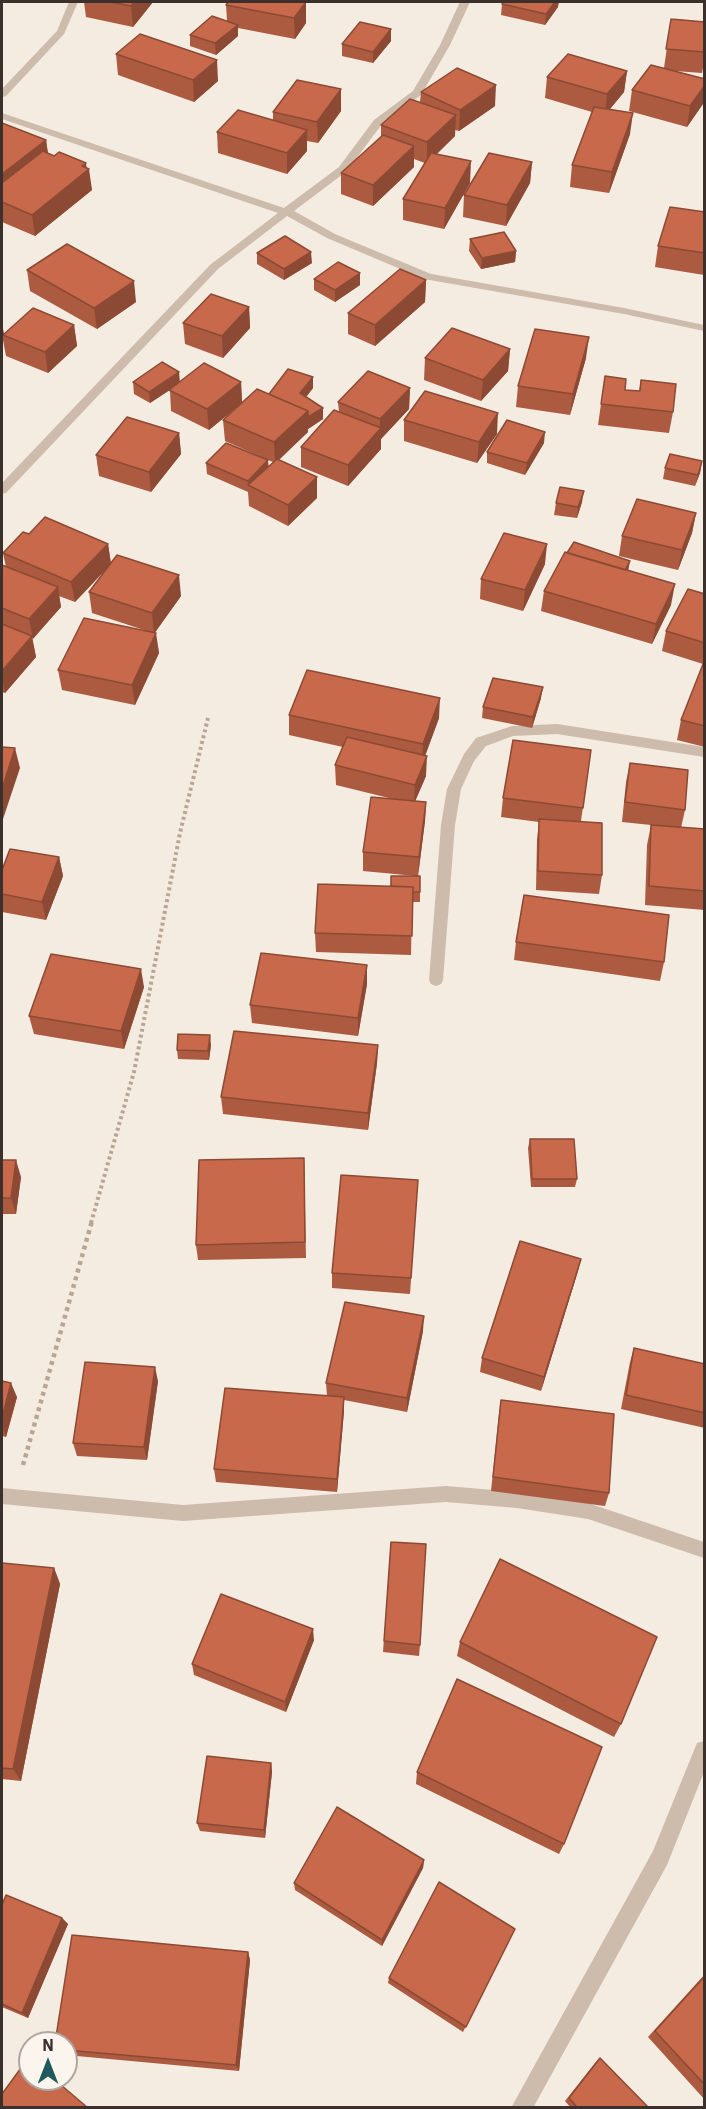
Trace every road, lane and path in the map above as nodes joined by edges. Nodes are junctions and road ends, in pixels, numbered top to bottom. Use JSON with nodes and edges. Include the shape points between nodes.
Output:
{"nodes":[{"id":1,"x":73,"y":2,"type":"edge"},
{"id":2,"x":465,"y":2,"type":"edge"},
{"id":3,"x":2,"y":94,"type":"edge"},
{"id":4,"x":2,"y":116,"type":"edge"},
{"id":5,"x":289,"y":213,"type":"junction"},
{"id":6,"x":705,"y":328,"type":"edge"},
{"id":7,"x":2,"y":490,"type":"edge"},
{"id":8,"x":208,"y":718,"type":"dead end"},
{"id":9,"x":705,"y":752,"type":"edge"},
{"id":10,"x":436,"y":980,"type":"dead end"},
{"id":11,"x":8,"y":1497,"type":"edge"},
{"id":12,"x":705,"y":1550,"type":"edge"},
{"id":13,"x":705,"y":1750,"type":"edge"},
{"id":14,"x":521,"y":2108,"type":"edge"}],
"edges":[{"from":1,"to":3,"type":"street","via":[[61,32]]},
{"from":2,"to":5,"type":"street","via":[[417,93],[378,122],[343,170]]},
{"from":4,"to":5,"type":"street"},
{"from":5,"to":6,"type":"street","via":[[331,236],[428,277]]},
{"from":5,"to":7,"type":"street","via":[[214,267]]},
{"from":8,"to":11,"type":"path","via":[[180,833],[135,1072]]},
{"from":9,"to":10,"type":"street","via":[[557,729],[512,730],[481,742],[454,789]]},
{"from":11,"to":12,"type":"street","via":[[183,1513],[446,1494],[588,1511]]},
{"from":13,"to":14,"type":"street","via":[[660,1858]]}]}
